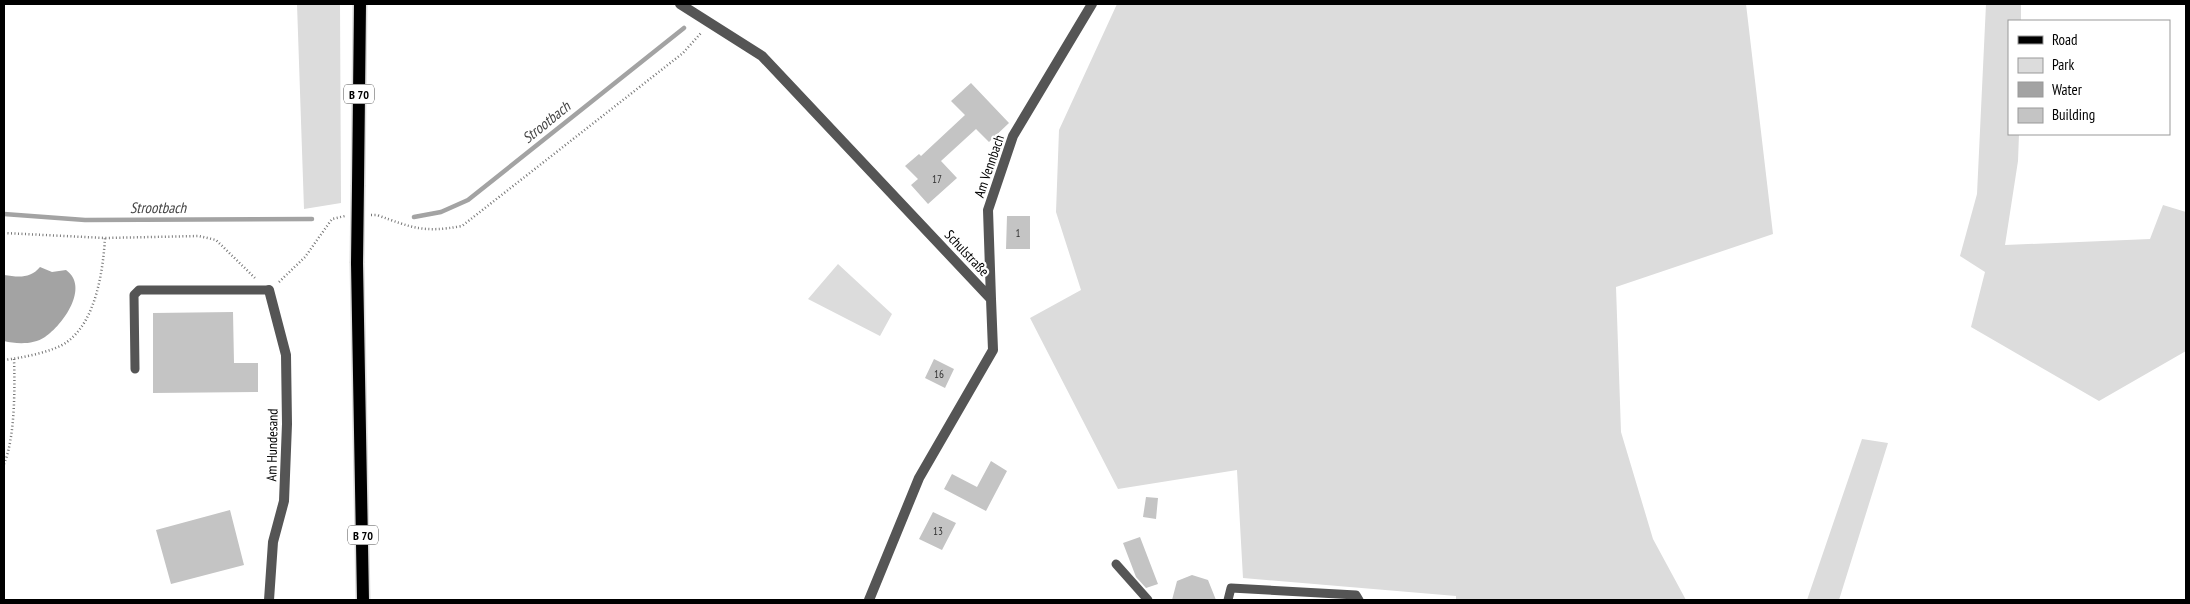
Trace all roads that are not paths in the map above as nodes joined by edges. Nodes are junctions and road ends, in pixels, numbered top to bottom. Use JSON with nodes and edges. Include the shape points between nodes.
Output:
{"nodes":[{"id":1,"x":360,"y":4,"type":"edge"},
{"id":2,"x":680,"y":4,"type":"edge"},
{"id":3,"x":1092,"y":4,"type":"edge"},
{"id":4,"x":269,"y":290,"type":"joint"},
{"id":5,"x":991,"y":299,"type":"junction"},
{"id":6,"x":135,"y":369,"type":"dead end"},
{"id":7,"x":1116,"y":564,"type":"dead end"},
{"id":8,"x":268,"y":600,"type":"edge"},
{"id":9,"x":363,"y":600,"type":"edge"},
{"id":10,"x":869,"y":600,"type":"edge"},
{"id":11,"x":1148,"y":600,"type":"edge"},
{"id":12,"x":1228,"y":600,"type":"edge"},
{"id":13,"x":1358,"y":600,"type":"edge"}],
"edges":[{"from":1,"to":9,"type":"main road","number":"B 70","bridge":true,"via":[[357,263]]},
{"from":2,"to":5,"type":"street","name":"Schulstraße","via":[[762,56]]},
{"from":3,"to":5,"type":"street","name":"Am Vennbach","via":[[1013,136],[988,210]]},
{"from":4,"to":6,"type":"lane","via":[[139,290],[134,295]]},
{"from":4,"to":8,"type":"street","name":"Am Hundesand","via":[[286,355],[287,424],[284,501],[273,542]]},
{"from":5,"to":10,"type":"street","via":[[993,350],[919,478]]},
{"from":7,"to":11,"type":"lane"},
{"from":12,"to":13,"type":"lane","via":[[1231,588],[1356,595]]}]}
